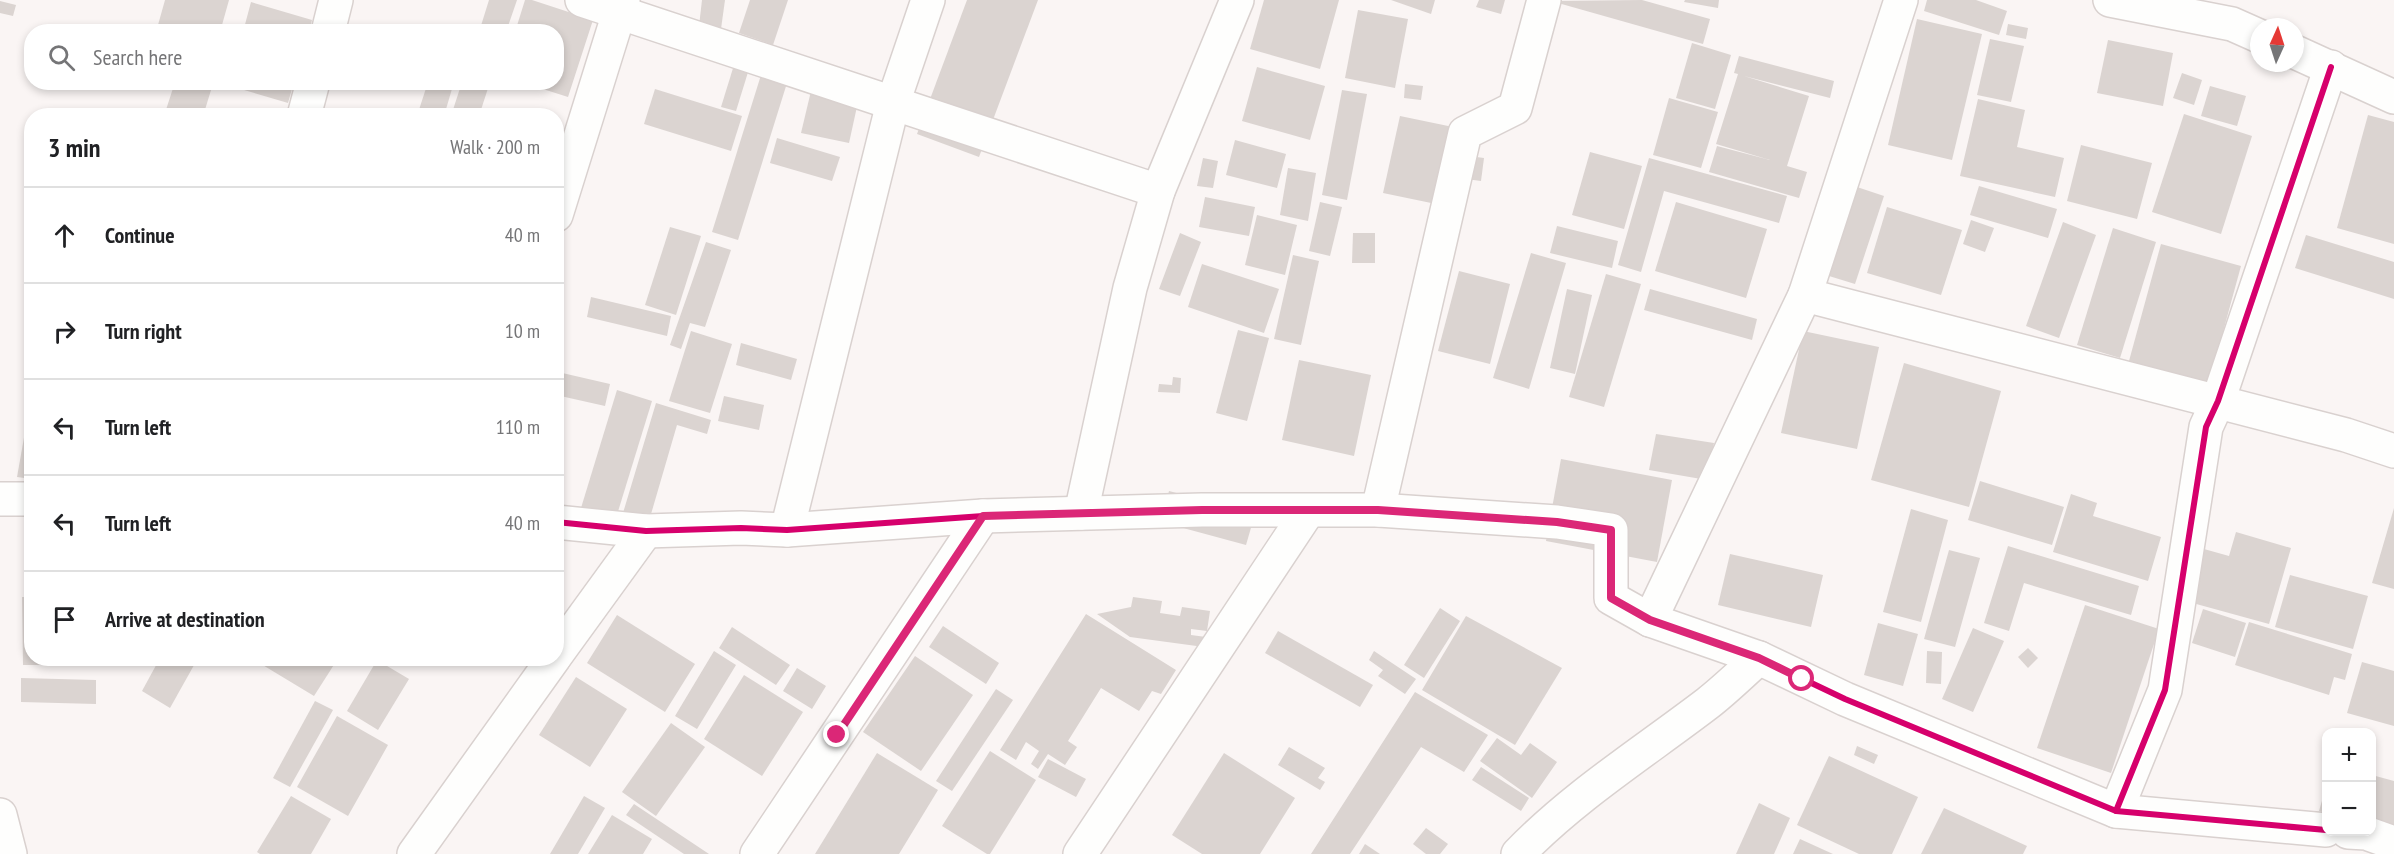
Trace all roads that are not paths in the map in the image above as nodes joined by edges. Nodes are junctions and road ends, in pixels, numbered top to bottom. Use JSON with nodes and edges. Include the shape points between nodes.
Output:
{"nodes":[{"id":1,"x":336,"y":0,"type":"edge"},
{"id":2,"x":582,"y":0,"type":"edge"},
{"id":3,"x":928,"y":0,"type":"edge"},
{"id":4,"x":1237,"y":0,"type":"edge"},
{"id":5,"x":1544,"y":0,"type":"edge"},
{"id":6,"x":1901,"y":0,"type":"edge"},
{"id":7,"x":2110,"y":0,"type":"edge"},
{"id":8,"x":620,"y":6,"type":"edge"},
{"id":9,"x":330,"y":24,"type":"edge"},
{"id":10,"x":2250,"y":32,"type":"edge"},
{"id":11,"x":2304,"y":56,"type":"edge"},
{"id":12,"x":2331,"y":67,"type":"junction"},
{"id":13,"x":311,"y":90,"type":"edge"},
{"id":14,"x":2394,"y":97,"type":"edge"},
{"id":15,"x":892,"y":103,"type":"junction"},
{"id":16,"x":306,"y":108,"type":"edge"},
{"id":17,"x":564,"y":189,"type":"edge"},
{"id":18,"x":1158,"y":191,"type":"junction"},
{"id":19,"x":1805,"y":295,"type":"junction"},
{"id":20,"x":2218,"y":401,"type":"junction"},
{"id":21,"x":2394,"y":451,"type":"edge"},
{"id":22,"x":0,"y":499,"type":"edge"},
{"id":23,"x":24,"y":499,"type":"edge"},
{"id":24,"x":1378,"y":510,"type":"junction"},
{"id":25,"x":1308,"y":511,"type":"junction"},
{"id":26,"x":1081,"y":513,"type":"junction"},
{"id":27,"x":983,"y":516,"type":"junction"},
{"id":28,"x":564,"y":523,"type":"edge"},
{"id":29,"x":787,"y":530,"type":"junction"},
{"id":30,"x":646,"y":531,"type":"junction"},
{"id":31,"x":1650,"y":620,"type":"junction"},
{"id":32,"x":564,"y":645,"type":"edge"},
{"id":33,"x":1759,"y":658,"type":"junction"},
{"id":34,"x":549,"y":666,"type":"edge"},
{"id":35,"x":2116,"y":811,"type":"junction"},
{"id":36,"x":0,"y":815,"type":"edge"},
{"id":37,"x":2322,"y":830,"type":"edge"},
{"id":38,"x":2374,"y":836,"type":"edge"},
{"id":39,"x":2394,"y":843,"type":"edge"},
{"id":40,"x":10,"y":854,"type":"edge"},
{"id":41,"x":414,"y":854,"type":"edge"},
{"id":42,"x":757,"y":854,"type":"edge"},
{"id":43,"x":1080,"y":854,"type":"edge"},
{"id":44,"x":1518,"y":854,"type":"edge"}],
"edges":[{"from":1,"to":9,"type":"street"},
{"from":2,"to":8,"type":"street"},
{"from":3,"to":15,"type":"street"},
{"from":4,"to":18,"type":"street"},
{"from":5,"to":24,"type":"street","via":[[1515,108],[1465,133]]},
{"from":6,"to":19,"type":"street"},
{"from":7,"to":10,"type":"street","via":[[2232,24]]},
{"from":8,"to":15,"type":"street"},
{"from":8,"to":17,"type":"street"},
{"from":11,"to":12,"type":"street"},
{"from":12,"to":14,"type":"street"},
{"from":12,"to":20,"type":"street"},
{"from":13,"to":16,"type":"street"},
{"from":15,"to":18,"type":"street"},
{"from":15,"to":29,"type":"street"},
{"from":18,"to":26,"type":"street","via":[[1130,288]]},
{"from":19,"to":20,"type":"street"},
{"from":19,"to":31,"type":"street"},
{"from":20,"to":21,"type":"street"},
{"from":20,"to":35,"type":"street","via":[[2206,427],[2165,690]]},
{"from":22,"to":23,"type":"street"},
{"from":24,"to":25,"type":"street"},
{"from":24,"to":31,"type":"street","via":[[1557,522],[1611,530],[1611,598]]},
{"from":25,"to":26,"type":"street"},
{"from":25,"to":43,"type":"street"},
{"from":26,"to":27,"type":"street"},
{"from":27,"to":29,"type":"street"},
{"from":27,"to":42,"type":"street"},
{"from":28,"to":30,"type":"street"},
{"from":29,"to":30,"type":"street"},
{"from":30,"to":32,"type":"street"},
{"from":31,"to":33,"type":"street"},
{"from":33,"to":35,"type":"street","via":[[1856,704]]},
{"from":33,"to":44,"type":"street","via":[[1709,702],[1606,778]]},
{"from":34,"to":41,"type":"street"},
{"from":35,"to":37,"type":"street"},
{"from":36,"to":40,"type":"street"},
{"from":38,"to":39,"type":"street"}]}
